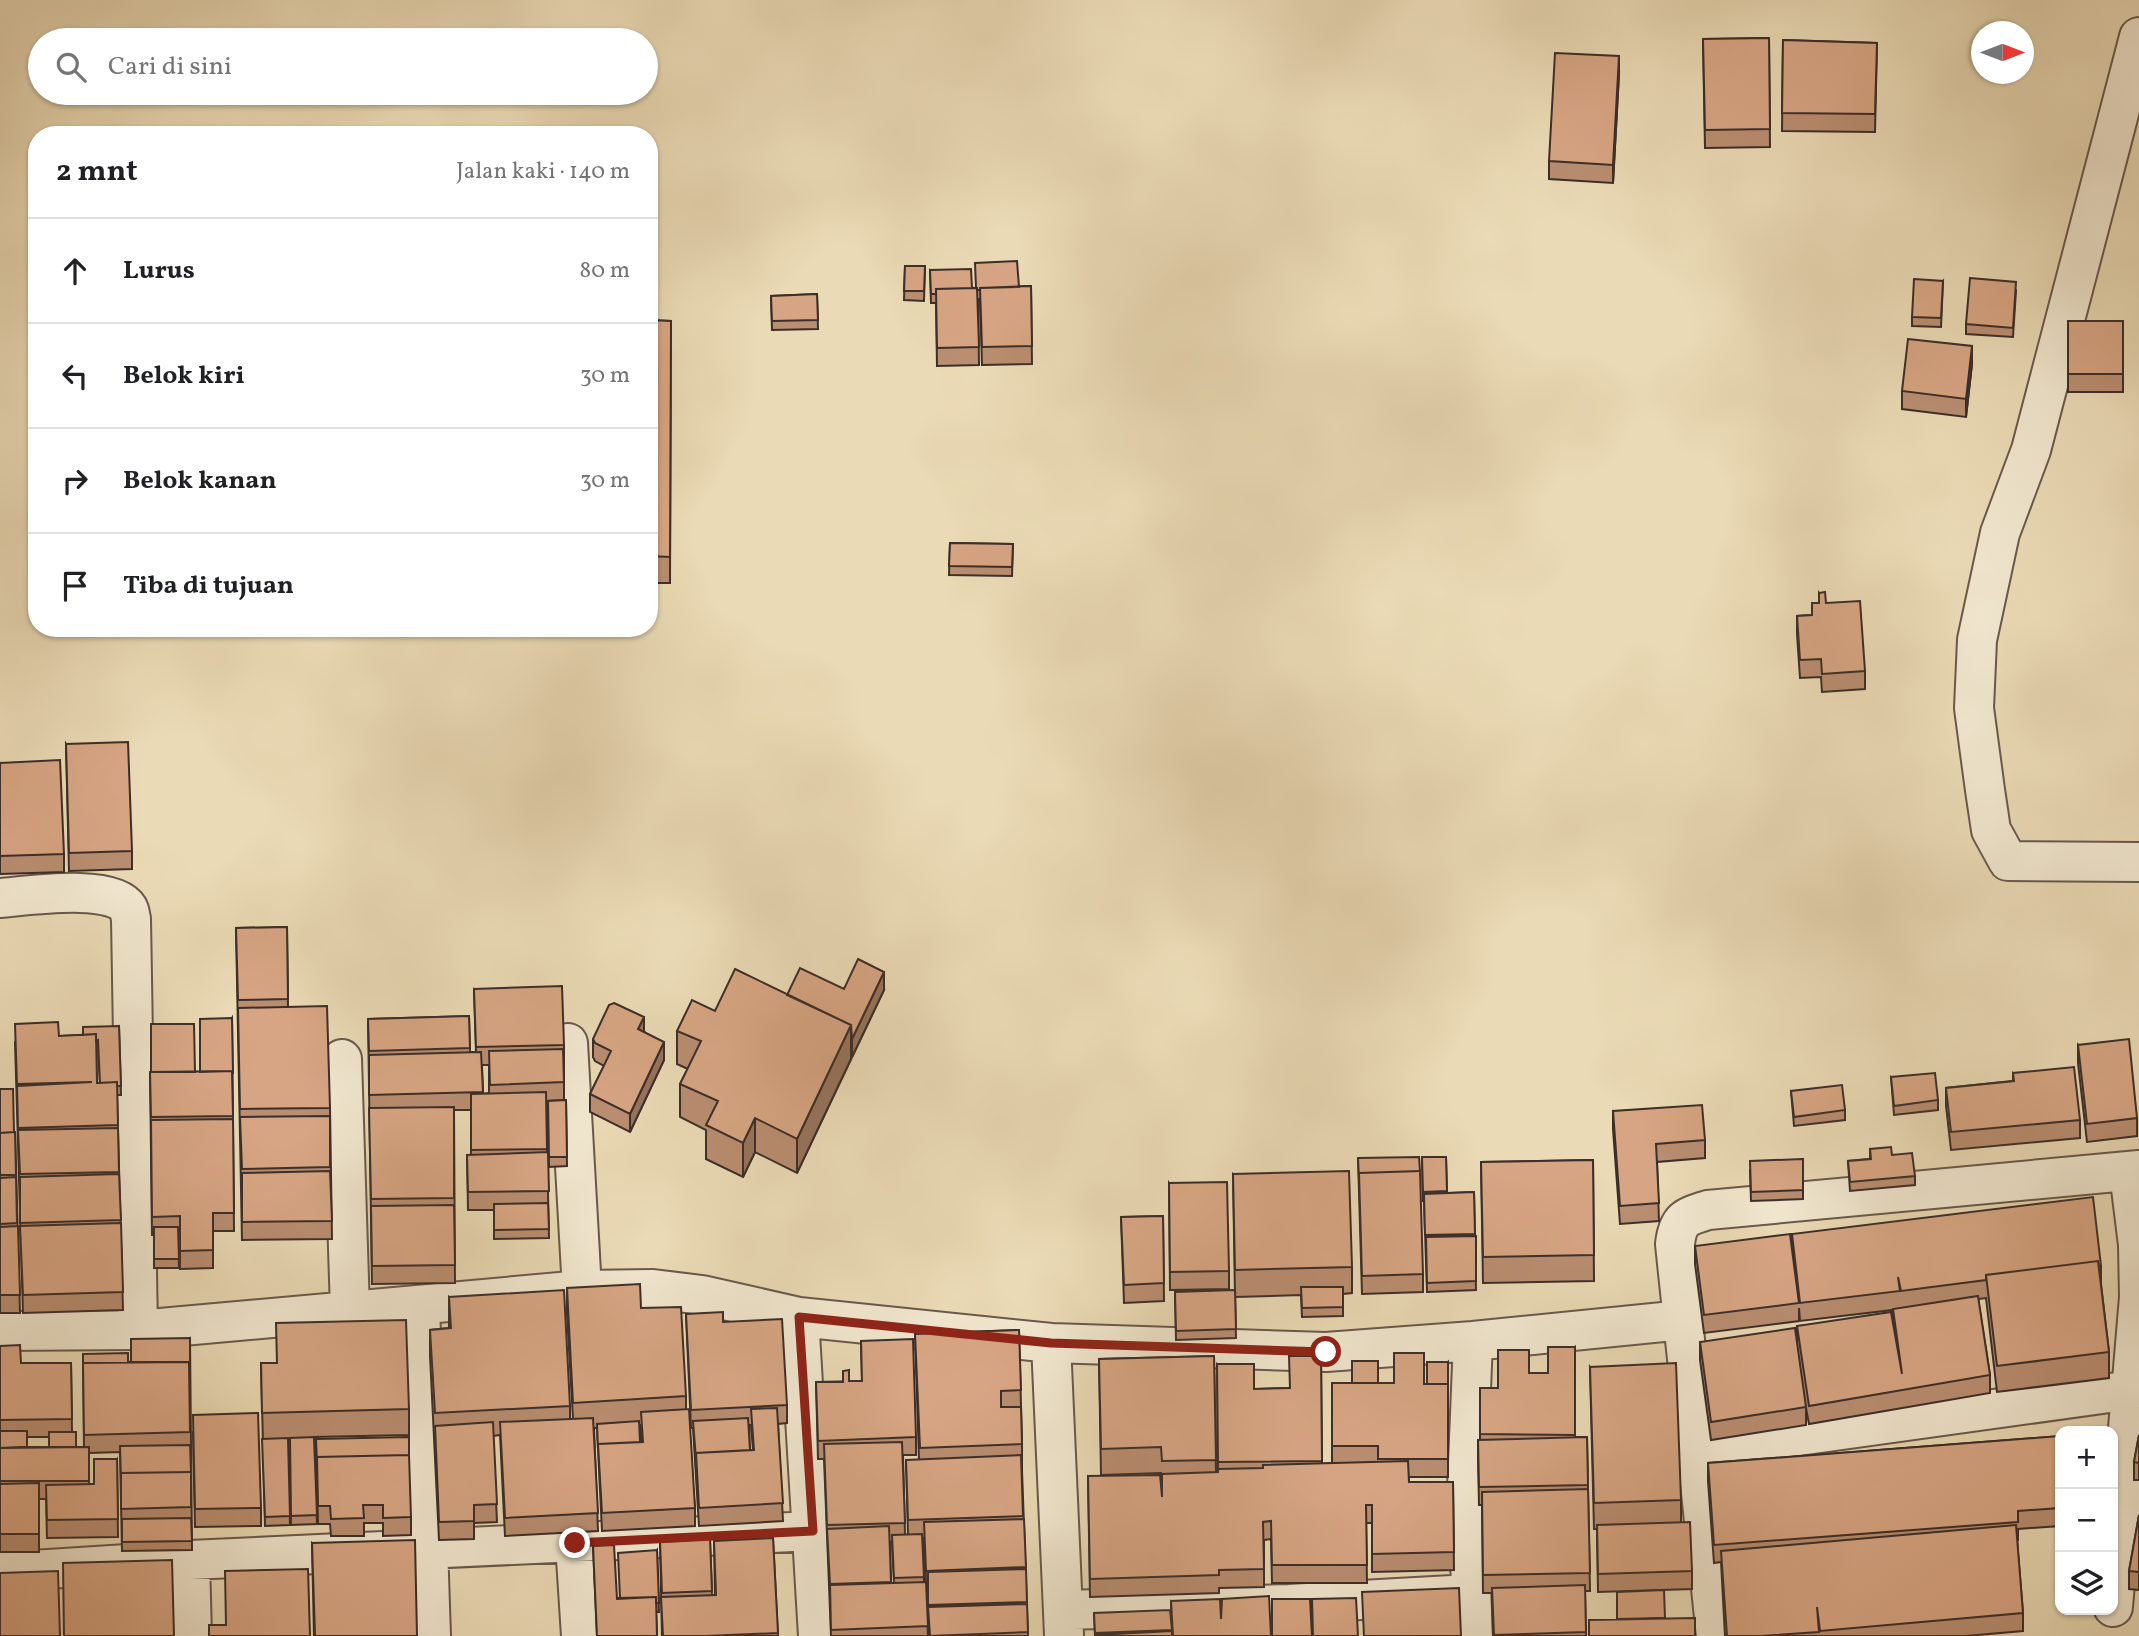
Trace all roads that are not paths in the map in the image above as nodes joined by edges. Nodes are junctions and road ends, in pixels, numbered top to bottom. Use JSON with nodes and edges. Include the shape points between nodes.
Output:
{"nodes":[{"id":1,"x":2139,"y":37,"type":"edge"},
{"id":2,"x":2139,"y":862,"type":"edge"},
{"id":3,"x":0,"y":898,"type":"edge"},
{"id":4,"x":568,"y":1043,"type":"dead end"},
{"id":5,"x":342,"y":1059,"type":"dead end"},
{"id":6,"x":2134,"y":1171,"type":"edge"},
{"id":7,"x":582,"y":1290,"type":"junction"},
{"id":8,"x":420,"y":1305,"type":"junction"},
{"id":9,"x":350,"y":1311,"type":"junction"},
{"id":10,"x":799,"y":1317,"type":"junction"},
{"id":11,"x":1683,"y":1320,"type":"junction"},
{"id":12,"x":138,"y":1330,"type":"junction"},
{"id":13,"x":0,"y":1331,"type":"edge"},
{"id":14,"x":1473,"y":1341,"type":"junction"},
{"id":15,"x":1051,"y":1343,"type":"junction"},
{"id":16,"x":2131,"y":1390,"type":"junction"},
{"id":17,"x":1697,"y":1450,"type":"junction"},
{"id":18,"x":813,"y":1531,"type":"junction"},
{"id":19,"x":575,"y":1543,"type":"junction"},
{"id":20,"x":428,"y":1550,"type":"junction"},
{"id":21,"x":2118,"y":1552,"type":"edge"},
{"id":22,"x":190,"y":1560,"type":"junction"},
{"id":23,"x":0,"y":1572,"type":"edge"},
{"id":24,"x":1470,"y":1594,"type":"junction"},
{"id":25,"x":2112,"y":1615,"type":"edge"},
{"id":26,"x":1064,"y":1623,"type":"edge"},
{"id":27,"x":192,"y":1636,"type":"edge"},
{"id":28,"x":432,"y":1636,"type":"edge"},
{"id":29,"x":581,"y":1636,"type":"edge"},
{"id":30,"x":818,"y":1636,"type":"edge"},
{"id":31,"x":1473,"y":1636,"type":"edge"},
{"id":32,"x":1716,"y":1636,"type":"edge"},
{"id":33,"x":2110,"y":1636,"type":"edge"}],
"edges":[{"from":1,"to":2,"type":"street","via":[[2031,450],[2000,533],[1977,640],[1974,708],[1991,830],[2008,861]]},
{"from":3,"to":12,"type":"street","via":[[89,893],[106,895],[128,908]]},
{"from":4,"to":7,"type":"street"},
{"from":5,"to":9,"type":"street"},
{"from":6,"to":11,"type":"street","via":[[1708,1210],[1688,1216],[1677,1227],[1675,1244]]},
{"from":6,"to":16,"type":"street","via":[[2138,1297]]},
{"from":7,"to":8,"type":"street"},
{"from":7,"to":10,"type":"street","via":[[665,1290]]},
{"from":8,"to":9,"type":"street"},
{"from":8,"to":20,"type":"street"},
{"from":9,"to":12,"type":"street"},
{"from":10,"to":15,"type":"street"},
{"from":10,"to":18,"type":"street"},
{"from":11,"to":14,"type":"street"},
{"from":11,"to":17,"type":"street"},
{"from":12,"to":13,"type":"street"},
{"from":14,"to":15,"type":"street","via":[[1326,1352]]},
{"from":14,"to":24,"type":"street","via":[[1467,1487]]},
{"from":15,"to":26,"type":"street"},
{"from":16,"to":17,"type":"street"},
{"from":16,"to":21,"type":"street"},
{"from":17,"to":32,"type":"street"},
{"from":18,"to":19,"type":"street"},
{"from":18,"to":30,"type":"street"},
{"from":19,"to":20,"type":"street"},
{"from":19,"to":29,"type":"street"},
{"from":20,"to":22,"type":"street"},
{"from":20,"to":28,"type":"street"},
{"from":22,"to":23,"type":"street"},
{"from":22,"to":27,"type":"street"},
{"from":24,"to":26,"type":"street"},
{"from":24,"to":31,"type":"street"},
{"from":25,"to":33,"type":"street"}]}
